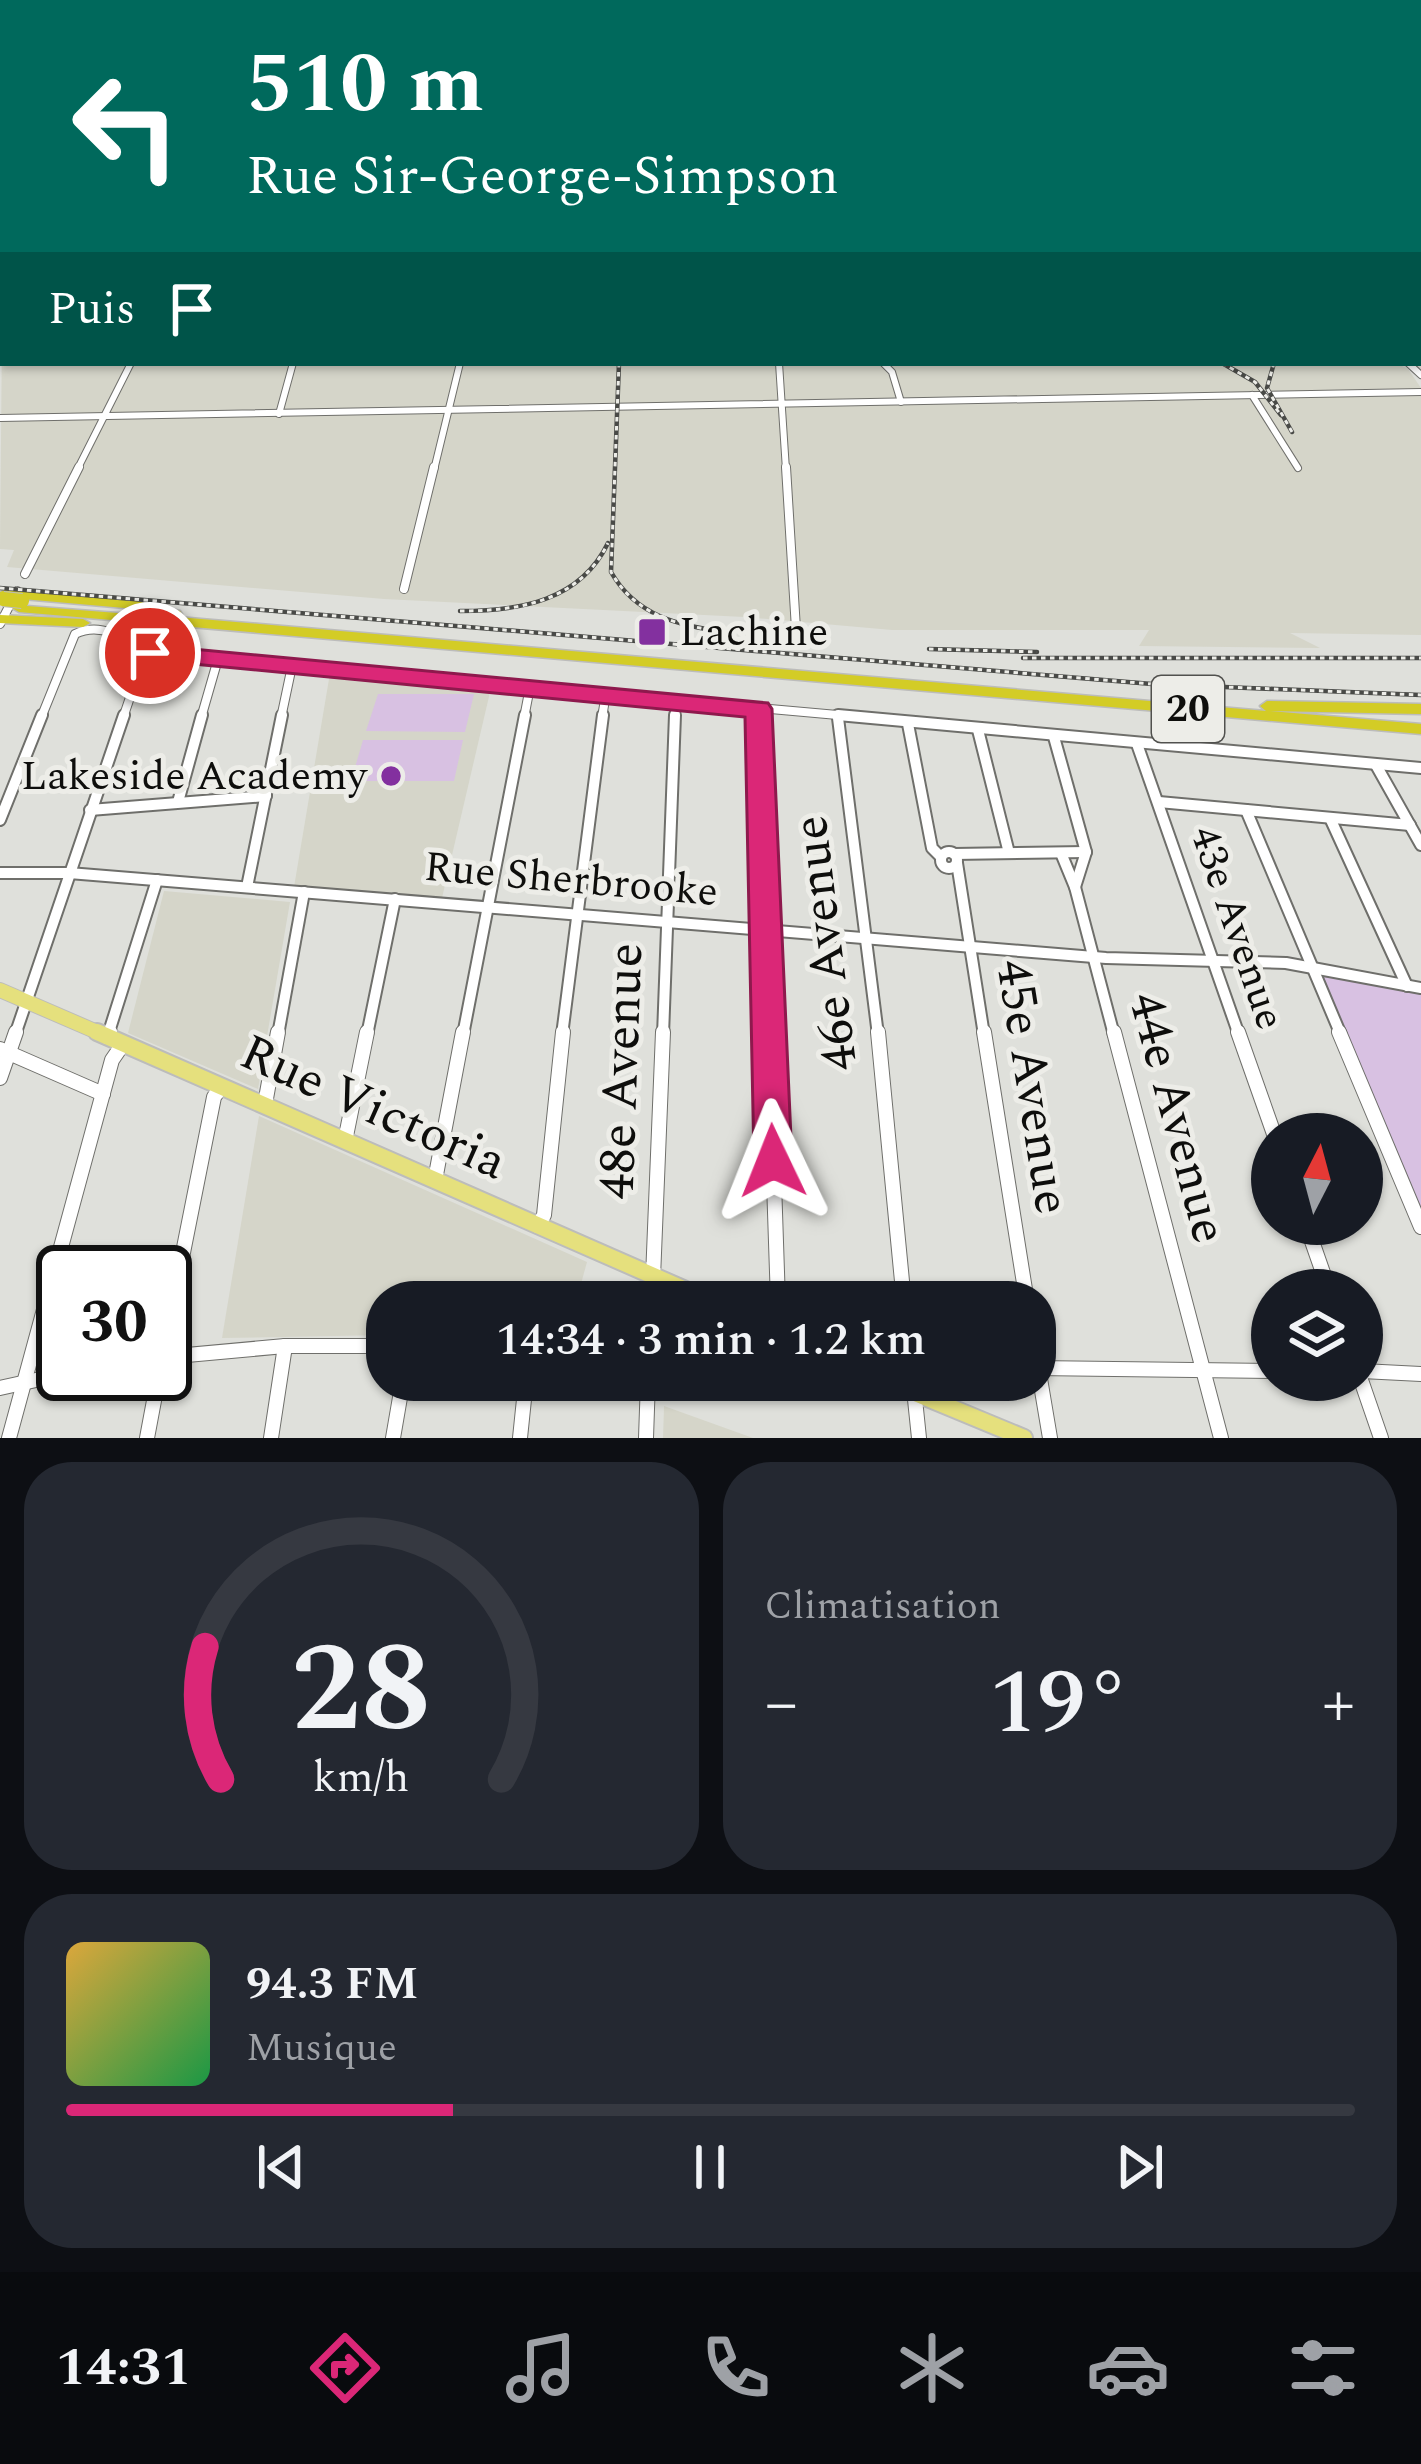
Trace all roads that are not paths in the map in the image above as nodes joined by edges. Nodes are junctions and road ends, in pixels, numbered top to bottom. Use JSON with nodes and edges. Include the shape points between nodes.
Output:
{"nodes":[{"id":1,"x":129,"y":366,"type":"edge"},
{"id":2,"x":292,"y":366,"type":"edge"},
{"id":3,"x":459,"y":366,"type":"edge"},
{"id":4,"x":778,"y":366,"type":"edge"},
{"id":5,"x":886,"y":366,"type":"edge"},
{"id":6,"x":1421,"y":392,"type":"edge"},
{"id":7,"x":1252,"y":395,"type":"junction"},
{"id":8,"x":901,"y":402,"type":"junction"},
{"id":9,"x":782,"y":404,"type":"junction"},
{"id":10,"x":448,"y":411,"type":"junction"},
{"id":11,"x":279,"y":414,"type":"junction"},
{"id":12,"x":105,"y":417,"type":"junction"},
{"id":13,"x":0,"y":418,"type":"edge"},
{"id":14,"x":1298,"y":468,"type":"dead end"},
{"id":15,"x":25,"y":574,"type":"dead end"},
{"id":16,"x":404,"y":590,"type":"dead end"},
{"id":17,"x":7,"y":607,"type":"edge"},
{"id":18,"x":796,"y":629,"type":"dead end"},
{"id":19,"x":145,"y":653,"type":"junction"},
{"id":20,"x":218,"y":659,"type":"junction"},
{"id":21,"x":292,"y":666,"type":"junction"},
{"id":22,"x":530,"y":687,"type":"junction"},
{"id":23,"x":606,"y":693,"type":"junction"},
{"id":24,"x":676,"y":700,"type":"junction"},
{"id":25,"x":1267,"y":706,"type":"junction"},
{"id":26,"x":758,"y":709,"type":"junction"},
{"id":27,"x":1421,"y":710,"type":"edge"},
{"id":28,"x":838,"y":718,"type":"junction"},
{"id":29,"x":1421,"y":719,"type":"edge"},
{"id":30,"x":908,"y":724,"type":"junction"},
{"id":31,"x":1421,"y":729,"type":"edge"},
{"id":32,"x":978,"y":730,"type":"junction"},
{"id":33,"x":1054,"y":737,"type":"junction"},
{"id":34,"x":1137,"y":744,"type":"junction"},
{"id":35,"x":1376,"y":765,"type":"junction"},
{"id":36,"x":1421,"y":768,"type":"edge"},
{"id":37,"x":266,"y":796,"type":"junction"},
{"id":38,"x":178,"y":802,"type":"junction"},
{"id":39,"x":1159,"y":802,"type":"junction"},
{"id":40,"x":90,"y":810,"type":"junction"},
{"id":41,"x":1246,"y":810,"type":"junction"},
{"id":42,"x":1330,"y":818,"type":"junction"},
{"id":43,"x":0,"y":820,"type":"edge"},
{"id":44,"x":1411,"y":825,"type":"junction"},
{"id":45,"x":1421,"y":845,"type":"edge"},
{"id":46,"x":1086,"y":852,"type":"junction"},
{"id":47,"x":1009,"y":853,"type":"junction"},
{"id":48,"x":1060,"y":853,"type":"junction"},
{"id":49,"x":956,"y":858,"type":"junction"},
{"id":50,"x":941,"y":860,"type":"junction"},
{"id":51,"x":0,"y":873,"type":"edge"},
{"id":52,"x":69,"y":873,"type":"junction"},
{"id":53,"x":157,"y":880,"type":"junction"},
{"id":54,"x":961,"y":885,"type":"junction"},
{"id":55,"x":247,"y":887,"type":"junction"},
{"id":56,"x":1075,"y":887,"type":"junction"},
{"id":57,"x":304,"y":892,"type":"junction"},
{"id":58,"x":395,"y":899,"type":"junction"},
{"id":59,"x":485,"y":906,"type":"junction"},
{"id":60,"x":575,"y":913,"type":"junction"},
{"id":61,"x":666,"y":921,"type":"junction"},
{"id":62,"x":764,"y":928,"type":"junction"},
{"id":63,"x":868,"y":937,"type":"junction"},
{"id":64,"x":969,"y":945,"type":"junction"},
{"id":65,"x":1093,"y":956,"type":"junction"},
{"id":66,"x":1211,"y":959,"type":"junction"},
{"id":67,"x":1310,"y":967,"type":"junction"},
{"id":68,"x":1414,"y":987,"type":"edge"},
{"id":69,"x":0,"y":990,"type":"edge"},
{"id":70,"x":26,"y":1002,"type":"junction"},
{"id":71,"x":115,"y":1041,"type":"junction"},
{"id":72,"x":4,"y":1051,"type":"edge"},
{"id":73,"x":0,"y":1078,"type":"edge"},
{"id":74,"x":221,"y":1087,"type":"junction"},
{"id":75,"x":103,"y":1094,"type":"junction"},
{"id":76,"x":264,"y":1106,"type":"junction"},
{"id":77,"x":1266,"y":1113,"type":"edge"},
{"id":78,"x":344,"y":1141,"type":"junction"},
{"id":79,"x":435,"y":1180,"type":"junction"},
{"id":80,"x":538,"y":1226,"type":"junction"},
{"id":81,"x":1421,"y":1227,"type":"edge"},
{"id":82,"x":185,"y":1245,"type":"edge"},
{"id":83,"x":653,"y":1276,"type":"junction"},
{"id":84,"x":653,"y":1281,"type":"edge"},
{"id":85,"x":665,"y":1281,"type":"edge"},
{"id":86,"x":777,"y":1281,"type":"edge"},
{"id":87,"x":902,"y":1281,"type":"edge"},
{"id":88,"x":1024,"y":1281,"type":"edge"},
{"id":89,"x":285,"y":1346,"type":"junction"},
{"id":90,"x":366,"y":1346,"type":"edge"},
{"id":91,"x":192,"y":1355,"type":"edge"},
{"id":92,"x":1056,"y":1368,"type":"edge"},
{"id":93,"x":1204,"y":1371,"type":"junction"},
{"id":94,"x":1251,"y":1371,"type":"edge"},
{"id":95,"x":1383,"y":1372,"type":"edge"},
{"id":96,"x":1421,"y":1374,"type":"edge"},
{"id":97,"x":36,"y":1380,"type":"edge"},
{"id":98,"x":25,"y":1382,"type":"junction"},
{"id":99,"x":0,"y":1388,"type":"edge"},
{"id":100,"x":154,"y":1401,"type":"edge"},
{"id":101,"x":399,"y":1401,"type":"edge"},
{"id":102,"x":524,"y":1401,"type":"edge"},
{"id":103,"x":647,"y":1401,"type":"edge"},
{"id":104,"x":914,"y":1401,"type":"edge"},
{"id":105,"x":948,"y":1401,"type":"edge"},
{"id":106,"x":1043,"y":1401,"type":"edge"},
{"id":107,"x":1368,"y":1401,"type":"edge"},
{"id":108,"x":9,"y":1438,"type":"edge"},
{"id":109,"x":147,"y":1438,"type":"edge"},
{"id":110,"x":271,"y":1438,"type":"edge"},
{"id":111,"x":393,"y":1438,"type":"edge"},
{"id":112,"x":520,"y":1438,"type":"edge"},
{"id":113,"x":646,"y":1438,"type":"edge"},
{"id":114,"x":919,"y":1438,"type":"edge"},
{"id":115,"x":1024,"y":1438,"type":"edge"},
{"id":116,"x":1050,"y":1438,"type":"edge"},
{"id":117,"x":1221,"y":1438,"type":"edge"},
{"id":118,"x":1381,"y":1438,"type":"edge"}],
"edges":[{"from":1,"to":12,"type":"street"},
{"from":2,"to":11,"type":"street"},
{"from":3,"to":10,"type":"street"},
{"from":4,"to":9,"type":"street"},
{"from":5,"to":8,"type":"street"},
{"from":6,"to":7,"type":"street"},
{"from":7,"to":8,"type":"street"},
{"from":7,"to":14,"type":"street"},
{"from":8,"to":9,"type":"street"},
{"from":9,"to":10,"type":"street"},
{"from":9,"to":18,"type":"street"},
{"from":10,"to":11,"type":"street"},
{"from":10,"to":16,"type":"street"},
{"from":11,"to":12,"type":"street"},
{"from":12,"to":13,"type":"street"},
{"from":12,"to":15,"type":"street"},
{"from":17,"to":25,"type":"highway","number":"20","via":[[129,604]]},
{"from":17,"to":31,"type":"highway","number":"20","via":[[116,624],[146,620]]},
{"from":19,"to":20,"type":"street"},
{"from":19,"to":40,"type":"street"},
{"from":19,"to":43,"type":"street","via":[[118,633],[77,632]]},
{"from":20,"to":21,"type":"street"},
{"from":20,"to":38,"type":"street"},
{"from":21,"to":22,"type":"street"},
{"from":21,"to":37,"type":"street"},
{"from":22,"to":23,"type":"street"},
{"from":22,"to":59,"type":"street"},
{"from":23,"to":24,"type":"street"},
{"from":23,"to":60,"type":"street"},
{"from":24,"to":26,"type":"street"},
{"from":24,"to":61,"type":"street","name":"48e Avenue"},
{"from":25,"to":27,"type":"highway"},
{"from":25,"to":29,"type":"highway","number":"20"},
{"from":26,"to":28,"type":"street"},
{"from":26,"to":62,"type":"street"},
{"from":28,"to":30,"type":"street"},
{"from":28,"to":63,"type":"street","name":"46e Avenue"},
{"from":30,"to":32,"type":"street"},
{"from":30,"to":50,"type":"street"},
{"from":32,"to":33,"type":"street"},
{"from":32,"to":47,"type":"street"},
{"from":33,"to":34,"type":"street"},
{"from":33,"to":46,"type":"street"},
{"from":34,"to":35,"type":"street"},
{"from":34,"to":39,"type":"street","name":"43e Avenue"},
{"from":35,"to":36,"type":"street"},
{"from":35,"to":44,"type":"street"},
{"from":37,"to":38,"type":"street"},
{"from":37,"to":55,"type":"street"},
{"from":38,"to":40,"type":"street"},
{"from":39,"to":41,"type":"street"},
{"from":39,"to":66,"type":"street","name":"43e Avenue"},
{"from":40,"to":52,"type":"street"},
{"from":41,"to":42,"type":"street"},
{"from":41,"to":67,"type":"street"},
{"from":42,"to":44,"type":"street"},
{"from":42,"to":68,"type":"street"},
{"from":44,"to":45,"type":"street"},
{"from":46,"to":48,"type":"street"},
{"from":46,"to":56,"type":"street"},
{"from":47,"to":48,"type":"street"},
{"from":47,"to":49,"type":"street"},
{"from":48,"to":56,"type":"street","name":"44e Avenue"},
{"from":49,"to":50,"type":"street"},
{"from":49,"to":54,"type":"street","name":"45e Avenue"},
{"from":50,"to":54,"type":"street"},
{"from":51,"to":52,"type":"street","name":"Rue Sherbrooke"},
{"from":52,"to":53,"type":"street","name":"Rue Sherbrooke"},
{"from":52,"to":70,"type":"street"},
{"from":53,"to":55,"type":"street","name":"Rue Sherbrooke"},
{"from":53,"to":71,"type":"street"},
{"from":54,"to":64,"type":"street","name":"45e Avenue"},
{"from":55,"to":57,"type":"street","name":"Rue Sherbrooke"},
{"from":56,"to":65,"type":"street","name":"44e Avenue"},
{"from":57,"to":58,"type":"street","name":"Rue Sherbrooke"},
{"from":57,"to":76,"type":"street"},
{"from":58,"to":59,"type":"street","name":"Rue Sherbrooke"},
{"from":58,"to":78,"type":"street"},
{"from":59,"to":60,"type":"street","name":"Rue Sherbrooke"},
{"from":59,"to":79,"type":"street"},
{"from":60,"to":61,"type":"street","name":"Rue Sherbrooke"},
{"from":60,"to":80,"type":"street"},
{"from":61,"to":62,"type":"street","name":"Rue Sherbrooke"},
{"from":61,"to":83,"type":"street","name":"48e Avenue"},
{"from":62,"to":63,"type":"street","name":"Rue Sherbrooke"},
{"from":62,"to":86,"type":"street"},
{"from":63,"to":64,"type":"street","name":"Rue Sherbrooke"},
{"from":63,"to":87,"type":"street","name":"46e Avenue"},
{"from":64,"to":65,"type":"street","name":"Rue Sherbrooke"},
{"from":64,"to":88,"type":"street","name":"45e Avenue"},
{"from":65,"to":66,"type":"street","name":"Rue Sherbrooke"},
{"from":65,"to":93,"type":"street","name":"44e Avenue"},
{"from":66,"to":67,"type":"street","name":"Rue Sherbrooke"},
{"from":66,"to":77,"type":"street","name":"43e Avenue"},
{"from":67,"to":68,"type":"street","name":"Rue Sherbrooke"},
{"from":67,"to":81,"type":"street"},
{"from":69,"to":70,"type":"main road","name":"Rue Victoria"},
{"from":70,"to":71,"type":"main road","name":"Rue Victoria"},
{"from":70,"to":72,"type":"street"},
{"from":71,"to":74,"type":"main road","name":"Rue Victoria"},
{"from":71,"to":75,"type":"street"},
{"from":72,"to":73,"type":"street"},
{"from":72,"to":75,"type":"street"},
{"from":74,"to":76,"type":"main road","name":"Rue Victoria"},
{"from":74,"to":82,"type":"street"},
{"from":75,"to":98,"type":"street"},
{"from":76,"to":78,"type":"main road","name":"Rue Victoria"},
{"from":78,"to":79,"type":"main road","name":"Rue Victoria"},
{"from":79,"to":80,"type":"main road","name":"Rue Victoria"},
{"from":80,"to":83,"type":"main road","name":"Rue Victoria"},
{"from":83,"to":84,"type":"street","name":"48e Avenue"},
{"from":83,"to":85,"type":"main road","name":"Rue Victoria"},
{"from":89,"to":90,"type":"street"},
{"from":89,"to":91,"type":"street"},
{"from":89,"to":110,"type":"street"},
{"from":92,"to":93,"type":"street"},
{"from":93,"to":94,"type":"street"},
{"from":93,"to":117,"type":"street","name":"44e Avenue"},
{"from":95,"to":96,"type":"street"},
{"from":97,"to":98,"type":"street"},
{"from":98,"to":99,"type":"street"},
{"from":98,"to":108,"type":"street"},
{"from":100,"to":109,"type":"street"},
{"from":101,"to":111,"type":"street"},
{"from":102,"to":112,"type":"street"},
{"from":103,"to":113,"type":"street"},
{"from":104,"to":114,"type":"street"},
{"from":105,"to":115,"type":"main road"},
{"from":106,"to":116,"type":"street"},
{"from":107,"to":118,"type":"street"}]}
